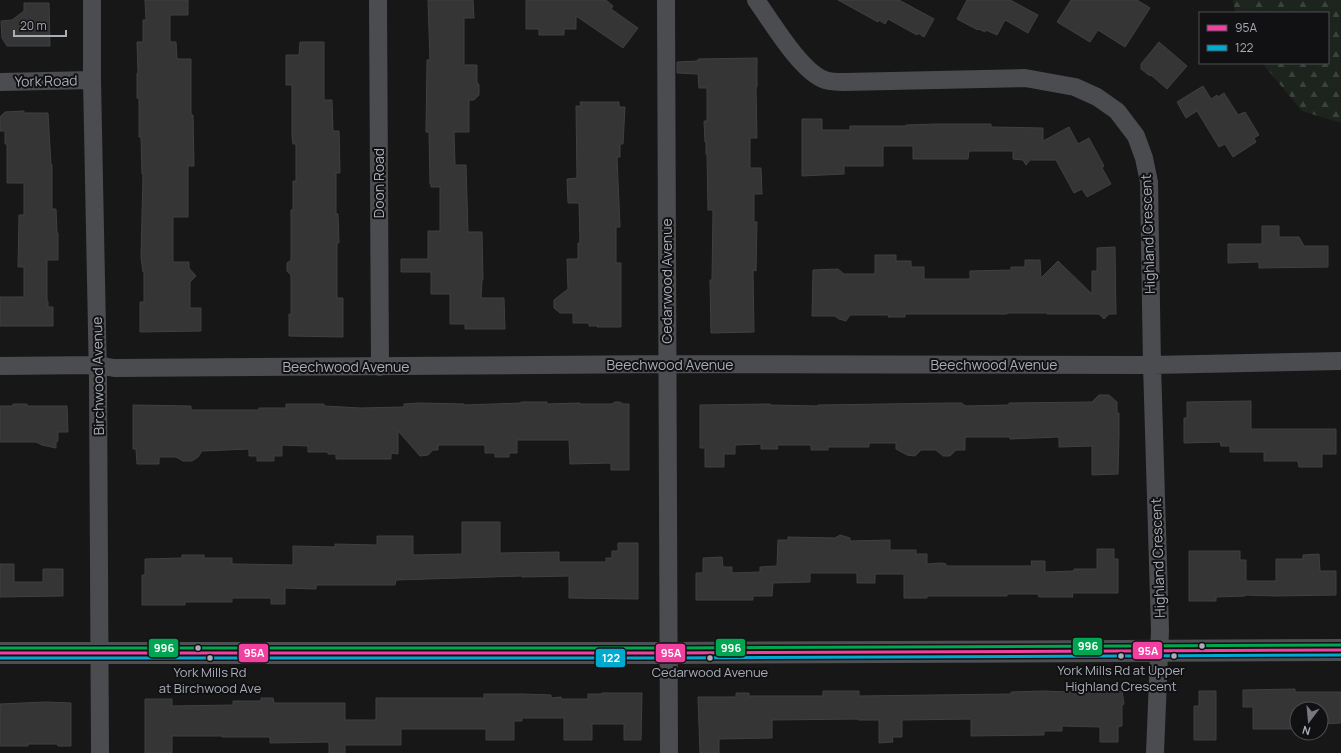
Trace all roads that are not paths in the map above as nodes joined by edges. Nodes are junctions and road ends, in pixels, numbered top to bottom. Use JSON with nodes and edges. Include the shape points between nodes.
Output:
{"nodes":[{"id":1,"x":92,"y":0,"type":"edge"},
{"id":2,"x":378,"y":0,"type":"edge"},
{"id":3,"x":666,"y":0,"type":"edge"},
{"id":4,"x":756,"y":0,"type":"edge"},
{"id":5,"x":92,"y":80,"type":"junction"},
{"id":6,"x":0,"y":82,"type":"edge"},
{"id":7,"x":1341,"y":361,"type":"edge"},
{"id":8,"x":668,"y":364,"type":"junction"},
{"id":9,"x":97,"y":365,"type":"junction"},
{"id":10,"x":1152,"y":365,"type":"junction"},
{"id":11,"x":0,"y":366,"type":"edge"},
{"id":12,"x":380,"y":367,"type":"junction"},
{"id":13,"x":1341,"y":650,"type":"edge"},
{"id":14,"x":1159,"y":651,"type":"junction"},
{"id":15,"x":0,"y":653,"type":"edge"},
{"id":16,"x":100,"y":653,"type":"junction"},
{"id":17,"x":668,"y":653,"type":"junction"},
{"id":18,"x":100,"y":753,"type":"edge"},
{"id":19,"x":668,"y":753,"type":"edge"},
{"id":20,"x":1155,"y":753,"type":"edge"}],
"edges":[{"from":1,"to":5,"type":"street","name":"Birchwood Avenue"},
{"from":2,"to":12,"type":"street","name":"Doon Road"},
{"from":3,"to":8,"type":"street","name":"Cedarwood Avenue"},
{"from":4,"to":10,"type":"street","name":"Highland Crescent","via":[[806,68],[825,80],[844,82],[1025,78],[1076,87],[1096,96],[1117,111],[1136,136],[1149,182]]},
{"from":5,"to":6,"type":"street","name":"York Road"},
{"from":5,"to":9,"type":"street","name":"Birchwood Avenue"},
{"from":7,"to":10,"type":"street","name":"Beechwood Avenue"},
{"from":8,"to":10,"type":"street","name":"Beechwood Avenue"},
{"from":8,"to":12,"type":"street","name":"Beechwood Avenue"},
{"from":8,"to":17,"type":"street","name":"Cedarwood Avenue"},
{"from":9,"to":11,"type":"street","name":"Beechwood Avenue"},
{"from":9,"to":12,"type":"street","name":"Beechwood Avenue","via":[[114,368]]},
{"from":9,"to":16,"type":"street","name":"Birchwood Avenue"},
{"from":10,"to":14,"type":"street","name":"Highland Crescent"},
{"from":13,"to":14,"type":"main road"},
{"from":14,"to":17,"type":"main road"},
{"from":14,"to":20,"type":"street","name":"Highland Crescent"},
{"from":15,"to":16,"type":"main road"},
{"from":16,"to":17,"type":"main road"},
{"from":16,"to":18,"type":"street","name":"Birchwood Avenue"},
{"from":17,"to":19,"type":"street","name":"Cedarwood Avenue"}]}
